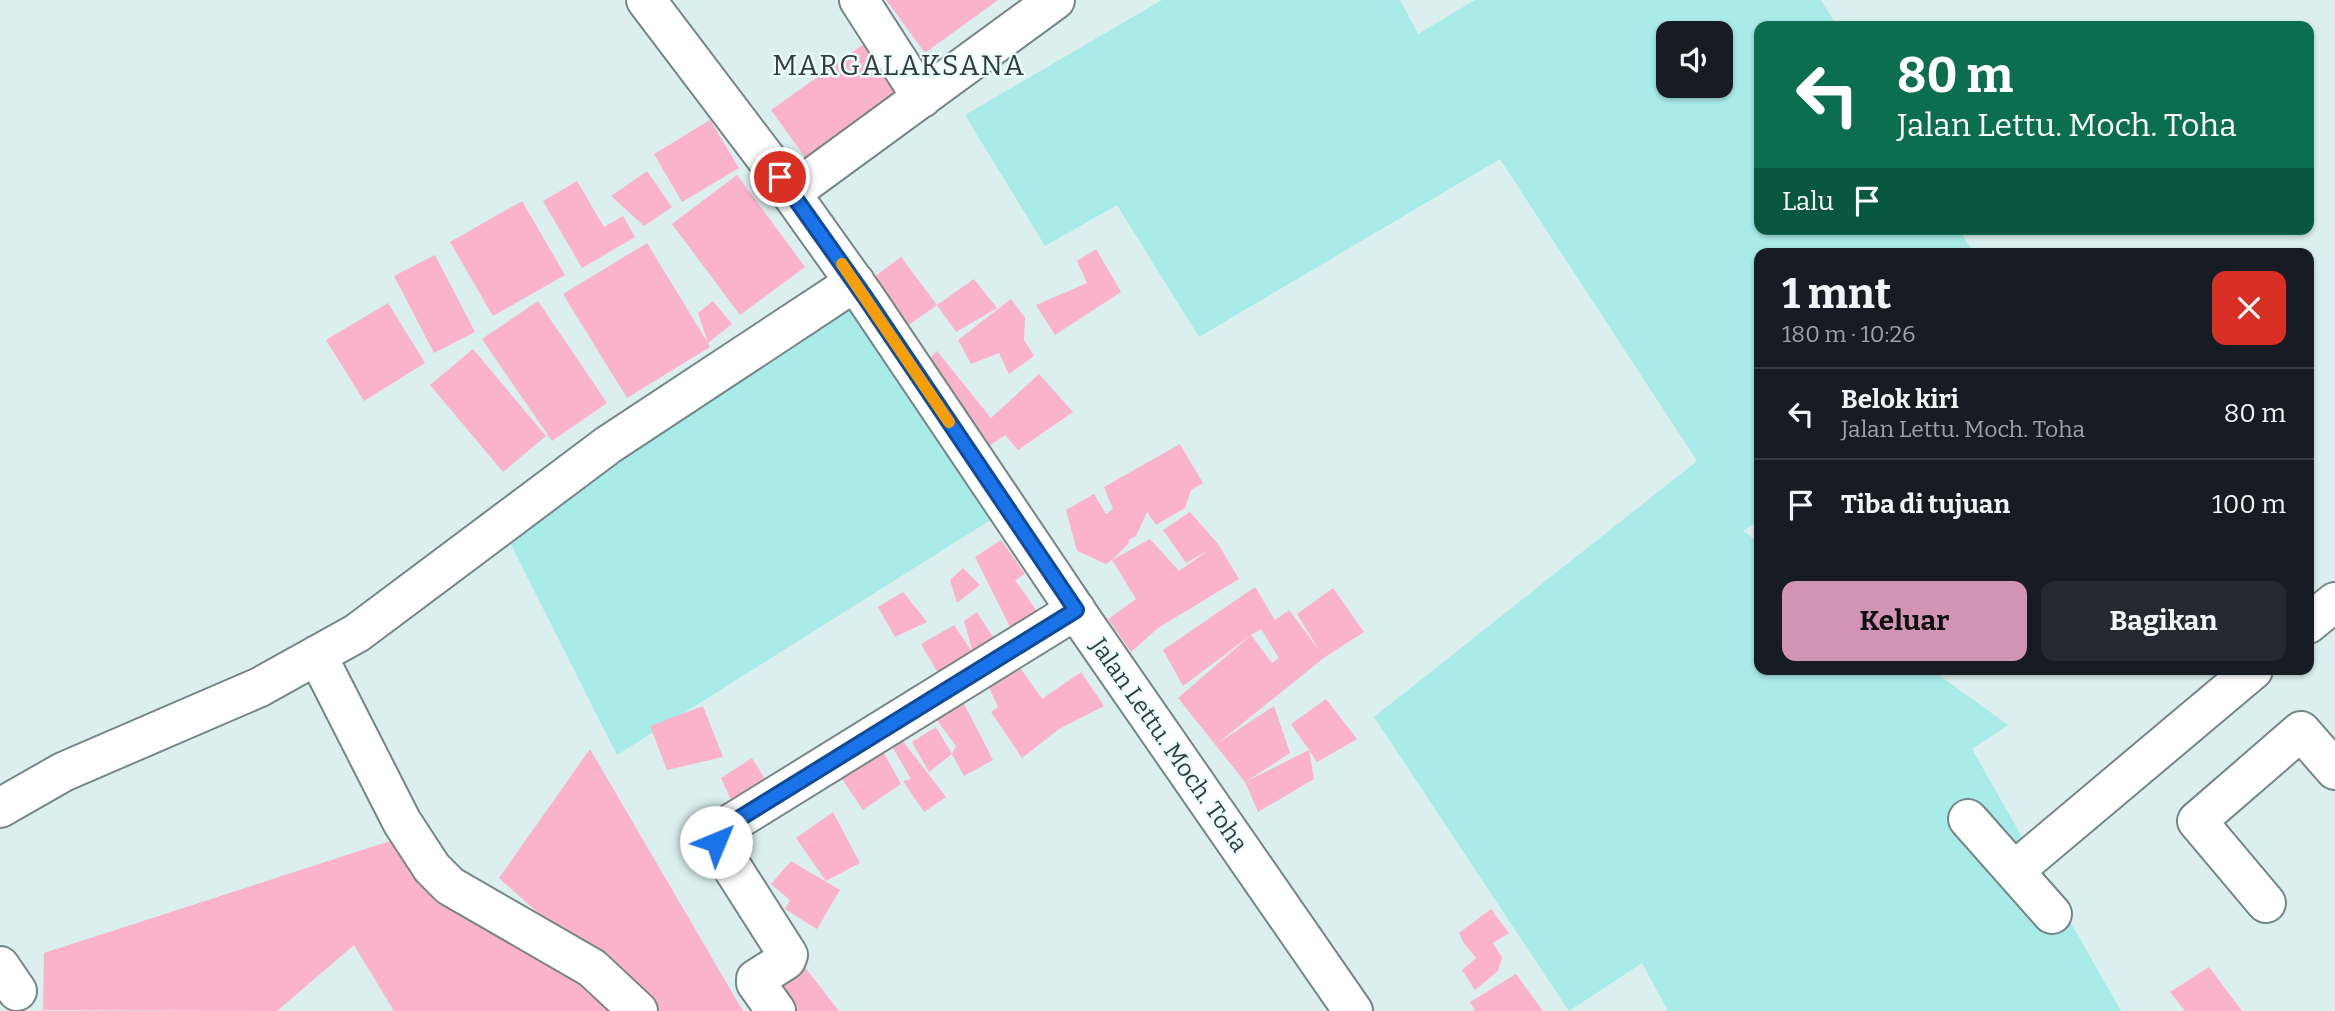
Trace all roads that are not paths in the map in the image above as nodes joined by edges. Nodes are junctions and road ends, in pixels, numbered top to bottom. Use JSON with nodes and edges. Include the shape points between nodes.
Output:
{"nodes":[{"id":1,"x":646,"y":0,"type":"edge"},
{"id":2,"x":859,"y":0,"type":"edge"},
{"id":3,"x":1055,"y":0,"type":"edge"},
{"id":4,"x":922,"y":98,"type":"junction"},
{"id":5,"x":791,"y":193,"type":"junction"},
{"id":6,"x":855,"y":282,"type":"junction"},
{"id":7,"x":1076,"y":610,"type":"junction"},
{"id":8,"x":317,"y":655,"type":"junction"},
{"id":9,"x":2247,"y":675,"type":"edge"},
{"id":10,"x":2335,"y":770,"type":"edge"},
{"id":11,"x":0,"y":808,"type":"edge"},
{"id":12,"x":1968,"y":819,"type":"dead end"},
{"id":13,"x":2014,"y":871,"type":"junction"},
{"id":14,"x":2266,"y":903,"type":"dead end"},
{"id":15,"x":2052,"y":914,"type":"dead end"},
{"id":16,"x":638,"y":1011,"type":"edge"},
{"id":17,"x":776,"y":1011,"type":"edge"},
{"id":18,"x":1353,"y":1011,"type":"edge"}],
"edges":[{"from":1,"to":5,"type":"street","name":"Jalan Lettu. Moch. Toha"},
{"from":2,"to":4,"type":"street"},
{"from":3,"to":4,"type":"street"},
{"from":4,"to":5,"type":"street"},
{"from":5,"to":6,"type":"street","name":"Jalan Lettu. Moch. Toha"},
{"from":6,"to":7,"type":"street","name":"Jalan Lettu. Moch. Toha"},
{"from":6,"to":8,"type":"street","via":[[608,445],[357,633]]},
{"from":7,"to":17,"type":"street","via":[[719,831],[716,842],[788,955],[756,979]]},
{"from":7,"to":18,"type":"street","name":"Jalan Lettu. Moch. Toha"},
{"from":8,"to":11,"type":"street","via":[[260,687],[63,772]]},
{"from":8,"to":16,"type":"street","via":[[402,822],[432,868],[450,886],[592,968]]},
{"from":9,"to":13,"type":"street"},
{"from":10,"to":14,"type":"street","via":[[2301,731],[2197,821]]},
{"from":12,"to":13,"type":"street"},
{"from":13,"to":15,"type":"street"}]}
